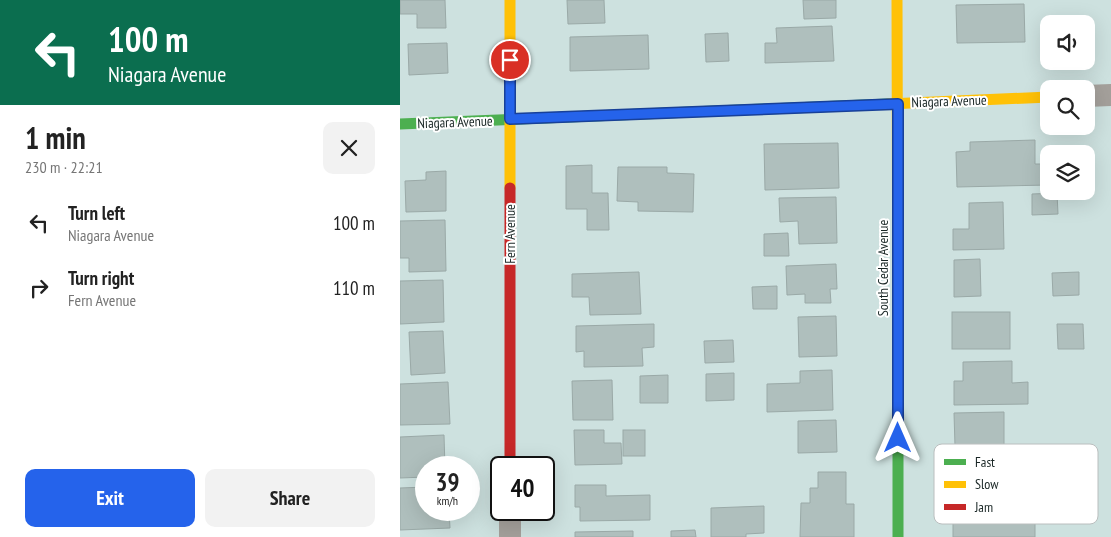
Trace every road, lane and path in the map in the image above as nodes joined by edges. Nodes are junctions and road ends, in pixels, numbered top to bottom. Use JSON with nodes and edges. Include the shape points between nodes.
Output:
{"nodes":[{"id":1,"x":510,"y":0,"type":"edge"},
{"id":2,"x":897,"y":0,"type":"edge"},
{"id":3,"x":1111,"y":94,"type":"edge"},
{"id":4,"x":1095,"y":95,"type":"edge"},
{"id":5,"x":1040,"y":97,"type":"edge"},
{"id":6,"x":898,"y":104,"type":"junction"},
{"id":7,"x":510,"y":119,"type":"junction"},
{"id":8,"x":400,"y":124,"type":"edge"},
{"id":9,"x":510,"y":456,"type":"edge"},
{"id":10,"x":510,"y":521,"type":"edge"},
{"id":11,"x":510,"y":537,"type":"edge"},
{"id":12,"x":898,"y":537,"type":"edge"}],
"edges":[{"from":1,"to":7,"type":"street","name":"Fern Avenue"},
{"from":2,"to":6,"type":"street","name":"South Cedar Avenue"},
{"from":3,"to":4,"type":"street"},
{"from":5,"to":6,"type":"street","name":"Niagara Avenue"},
{"from":6,"to":7,"type":"street","name":"Niagara Avenue"},
{"from":6,"to":12,"type":"street","name":"South Cedar Avenue"},
{"from":7,"to":8,"type":"street","name":"Niagara Avenue"},
{"from":7,"to":9,"type":"street","name":"Fern Avenue"},
{"from":10,"to":11,"type":"street"}]}
